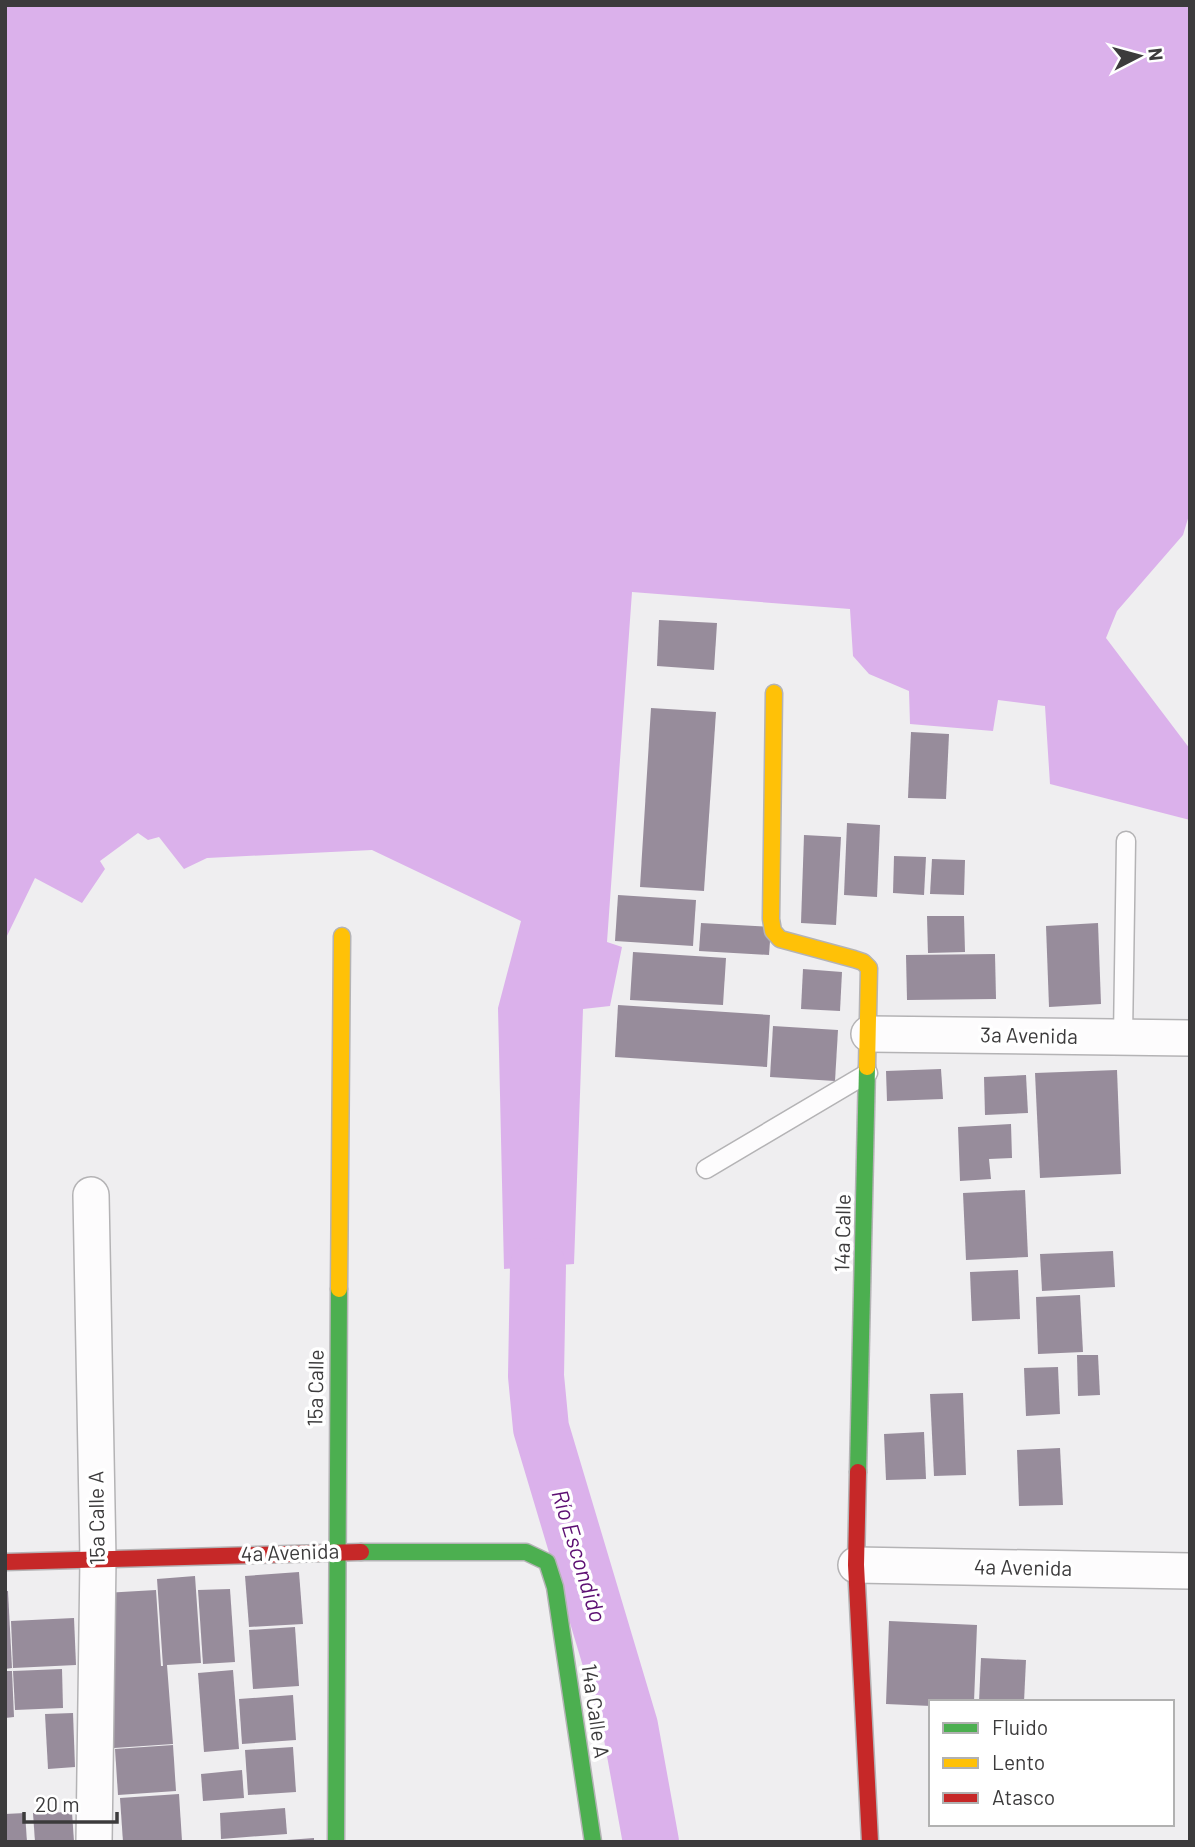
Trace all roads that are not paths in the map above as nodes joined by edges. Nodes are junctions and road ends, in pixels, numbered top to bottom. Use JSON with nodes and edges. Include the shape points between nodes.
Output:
{"nodes":[{"id":1,"x":774,"y":693,"type":"dead end"},
{"id":2,"x":1126,"y":841,"type":"dead end"},
{"id":3,"x":342,"y":936,"type":"dead end"},
{"id":4,"x":869,"y":1034,"type":"junction"},
{"id":5,"x":1123,"y":1037,"type":"junction"},
{"id":6,"x":1190,"y":1038,"type":"edge"},
{"id":7,"x":868,"y":1073,"type":"junction"},
{"id":8,"x":706,"y":1168,"type":"dead end"},
{"id":9,"x":91,"y":1195,"type":"dead end"},
{"id":10,"x":336,"y":1552,"type":"junction"},
{"id":11,"x":98,"y":1559,"type":"junction"},
{"id":12,"x":5,"y":1562,"type":"edge"},
{"id":13,"x":856,"y":1565,"type":"junction"},
{"id":14,"x":1190,"y":1571,"type":"edge"},
{"id":15,"x":555,"y":1587,"type":"joint"},
{"id":16,"x":94,"y":1842,"type":"edge"},
{"id":17,"x":336,"y":1842,"type":"edge"},
{"id":18,"x":593,"y":1842,"type":"edge"},
{"id":19,"x":870,"y":1842,"type":"edge"}],
"edges":[{"from":1,"to":4,"type":"street","name":"14a Calle","via":[[773,931],[780,939],[854,959],[869,968]]},
{"from":2,"to":5,"type":"lane"},
{"from":3,"to":10,"type":"street","name":"15a Calle"},
{"from":4,"to":5,"type":"street","name":"3a Avenida"},
{"from":4,"to":7,"type":"street","name":"14a Calle"},
{"from":5,"to":6,"type":"street","name":"3a Avenida"},
{"from":7,"to":8,"type":"lane"},
{"from":7,"to":13,"type":"street","name":"14a Calle"},
{"from":9,"to":11,"type":"street","name":"15a Calle A"},
{"from":10,"to":11,"type":"street","name":"4a Avenida"},
{"from":10,"to":15,"type":"street","name":"4a Avenida","via":[[526,1552],[547,1562]]},
{"from":10,"to":17,"type":"street","name":"15a Calle"},
{"from":11,"to":12,"type":"street","name":"4a Avenida"},
{"from":11,"to":16,"type":"street","name":"15a Calle A"},
{"from":13,"to":14,"type":"street","name":"4a Avenida"},
{"from":13,"to":19,"type":"street","name":"14a Calle"},
{"from":15,"to":18,"type":"street","name":"14a Calle A"}]}
